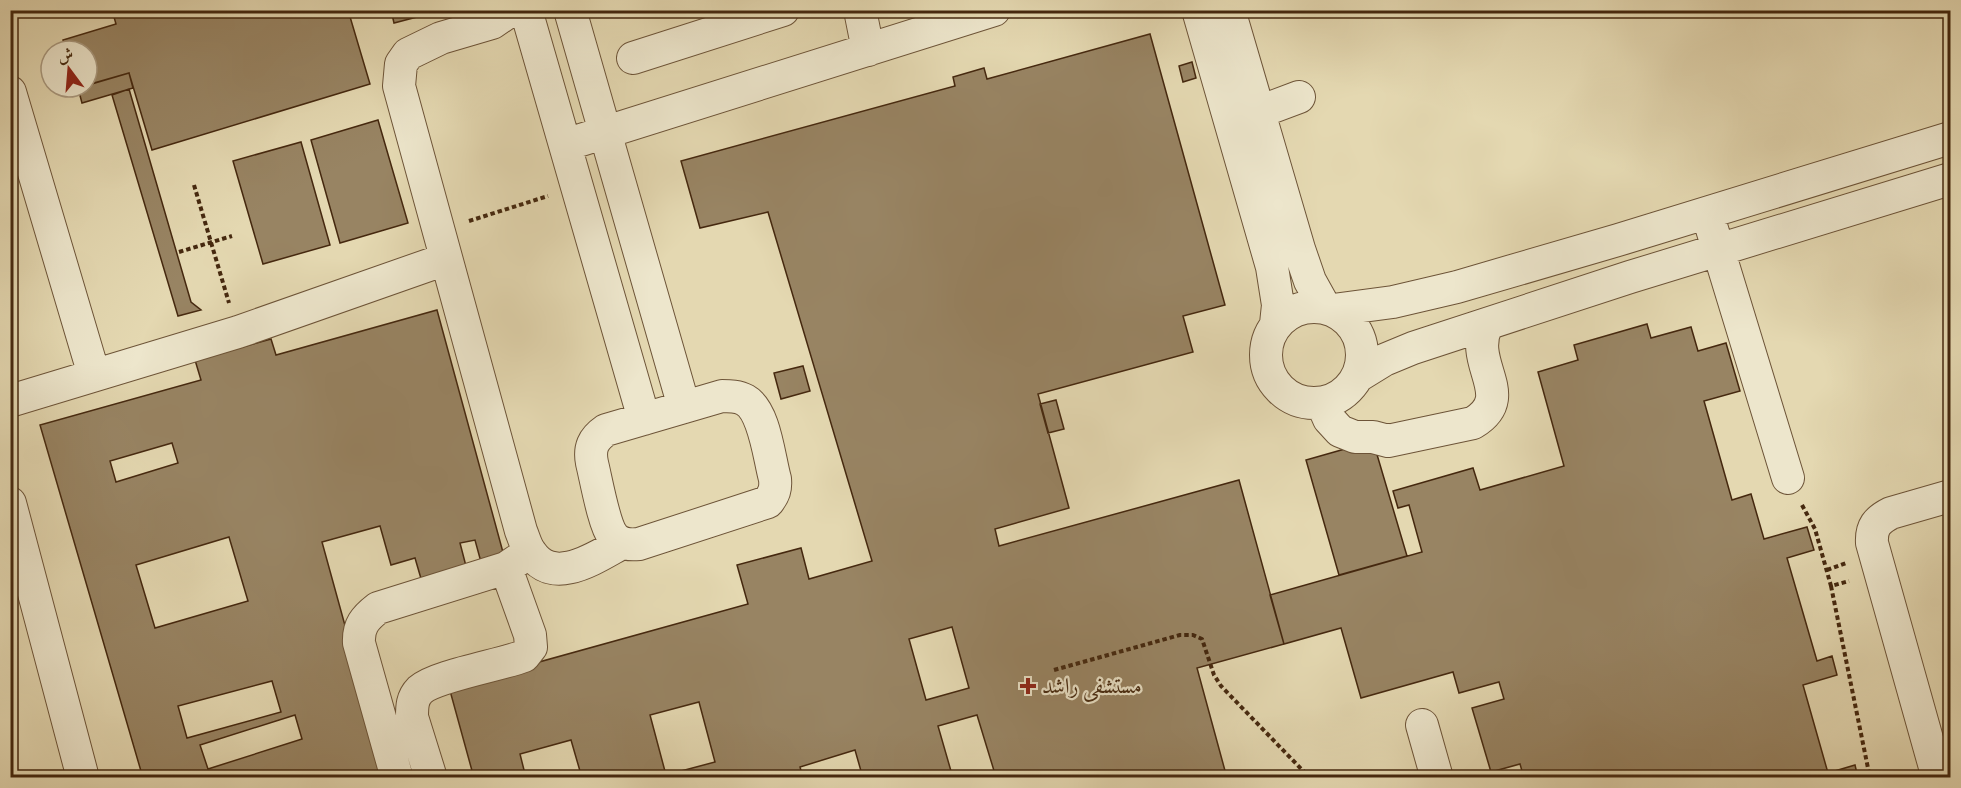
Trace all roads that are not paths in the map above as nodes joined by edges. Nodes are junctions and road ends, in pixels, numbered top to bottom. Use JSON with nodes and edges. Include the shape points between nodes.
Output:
{"nodes":[{"id":1,"x":511,"y":10,"type":"edge"},
{"id":2,"x":526,"y":10,"type":"edge"},
{"id":3,"x":783,"y":10,"type":"edge"},
{"id":4,"x":860,"y":10,"type":"edge"},
{"id":5,"x":994,"y":10,"type":"edge"},
{"id":6,"x":1198,"y":10,"type":"edge"},
{"id":7,"x":1229,"y":10,"type":"edge"},
{"id":8,"x":571,"y":13,"type":"edge"},
{"id":9,"x":868,"y":50,"type":"junction"},
{"id":10,"x":633,"y":58,"type":"dead end"},
{"id":11,"x":10,"y":92,"type":"edge"},
{"id":12,"x":1299,"y":97,"type":"dead end"},
{"id":13,"x":1259,"y":112,"type":"junction"},
{"id":14,"x":605,"y":132,"type":"junction"},
{"id":15,"x":1950,"y":138,"type":"edge"},
{"id":16,"x":565,"y":145,"type":"junction"},
{"id":17,"x":1950,"y":179,"type":"edge"},
{"id":18,"x":1707,"y":212,"type":"junction"},
{"id":19,"x":1618,"y":240,"type":"junction"},
{"id":20,"x":443,"y":244,"type":"junction"},
{"id":21,"x":1719,"y":250,"type":"junction"},
{"id":22,"x":1630,"y":277,"type":"junction"},
{"id":23,"x":1329,"y":309,"type":"junction"},
{"id":24,"x":1276,"y":324,"type":"junction"},
{"id":25,"x":1487,"y":325,"type":"junction"},
{"id":26,"x":94,"y":375,"type":"junction"},
{"id":27,"x":1358,"y":376,"type":"junction"},
{"id":28,"x":10,"y":400,"type":"edge"},
{"id":29,"x":1322,"y":403,"type":"junction"},
{"id":30,"x":684,"y":407,"type":"junction"},
{"id":31,"x":644,"y":419,"type":"junction"},
{"id":32,"x":1788,"y":478,"type":"road end"},
{"id":33,"x":1950,"y":496,"type":"edge"},
{"id":34,"x":10,"y":503,"type":"edge"},
{"id":35,"x":622,"y":543,"type":"junction"},
{"id":36,"x":518,"y":560,"type":"junction"},
{"id":37,"x":419,"y":691,"type":"junction"},
{"id":38,"x":377,"y":705,"type":"junction"},
{"id":39,"x":1422,"y":725,"type":"dead end"},
{"id":40,"x":83,"y":777,"type":"edge"},
{"id":41,"x":397,"y":777,"type":"edge"},
{"id":42,"x":431,"y":777,"type":"edge"},
{"id":43,"x":1437,"y":777,"type":"edge"},
{"id":44,"x":1938,"y":777,"type":"edge"}],
"edges":[{"from":1,"to":20,"type":"street","via":[[492,23],[421,46],[401,64],[399,86]]},
{"from":2,"to":16,"type":"street"},
{"from":3,"to":10,"type":"street"},
{"from":4,"to":9,"type":"street"},
{"from":5,"to":9,"type":"street"},
{"from":6,"to":24,"type":"street","via":[[1272,267],[1278,305]]},
{"from":7,"to":13,"type":"street"},
{"from":8,"to":14,"type":"street"},
{"from":9,"to":14,"type":"street"},
{"from":11,"to":26,"type":"street"},
{"from":12,"to":13,"type":"street"},
{"from":13,"to":23,"type":"street","via":[[1310,281]]},
{"from":14,"to":16,"type":"street"},
{"from":14,"to":30,"type":"street"},
{"from":15,"to":18,"type":"street"},
{"from":16,"to":31,"type":"street"},
{"from":17,"to":21,"type":"street"},
{"from":18,"to":19,"type":"street"},
{"from":18,"to":21,"type":"street"},
{"from":19,"to":22,"type":"street"},
{"from":19,"to":23,"type":"street","via":[[1435,292],[1393,302]]},
{"from":20,"to":26,"type":"street","via":[[238,332]]},
{"from":20,"to":36,"type":"street","via":[[521,531]]},
{"from":21,"to":22,"type":"street"},
{"from":21,"to":32,"type":"street"},
{"from":22,"to":25,"type":"street"},
{"from":23,"to":24,"type":"street","via":[[1299,309]]},
{"from":23,"to":27,"type":"street","via":[[1347,319],[1356,331],[1362,346]]},
{"from":24,"to":29,"type":"street","via":[[1265,356],[1276,387],[1305,404]]},
{"from":25,"to":27,"type":"street","via":[[1413,348]]},
{"from":25,"to":29,"type":"street","via":[[1480,343],[1493,394],[1491,406],[1473,423],[1388,441],[1355,437],[1340,431]]},
{"from":26,"to":28,"type":"street"},
{"from":27,"to":29,"type":"street","via":[[1343,394]]},
{"from":30,"to":31,"type":"street"},
{"from":30,"to":35,"type":"street","via":[[722,396],[745,399],[760,417],[775,479],[773,495],[768,502],[639,544]]},
{"from":31,"to":35,"type":"street","via":[[606,430],[592,444],[590,453],[608,526]]},
{"from":33,"to":44,"type":"street","via":[[1891,513],[1875,524],[1872,533]]},
{"from":34,"to":40,"type":"street"},
{"from":35,"to":36,"type":"street","via":[[566,569]]},
{"from":36,"to":37,"type":"street","via":[[532,641],[528,652],[434,682]]},
{"from":36,"to":38,"type":"street","via":[[378,608],[367,617],[360,626],[359,644]]},
{"from":37,"to":38,"type":"street"},
{"from":37,"to":42,"type":"street","via":[[412,717]]},
{"from":38,"to":41,"type":"street"},
{"from":39,"to":43,"type":"street"}]}
